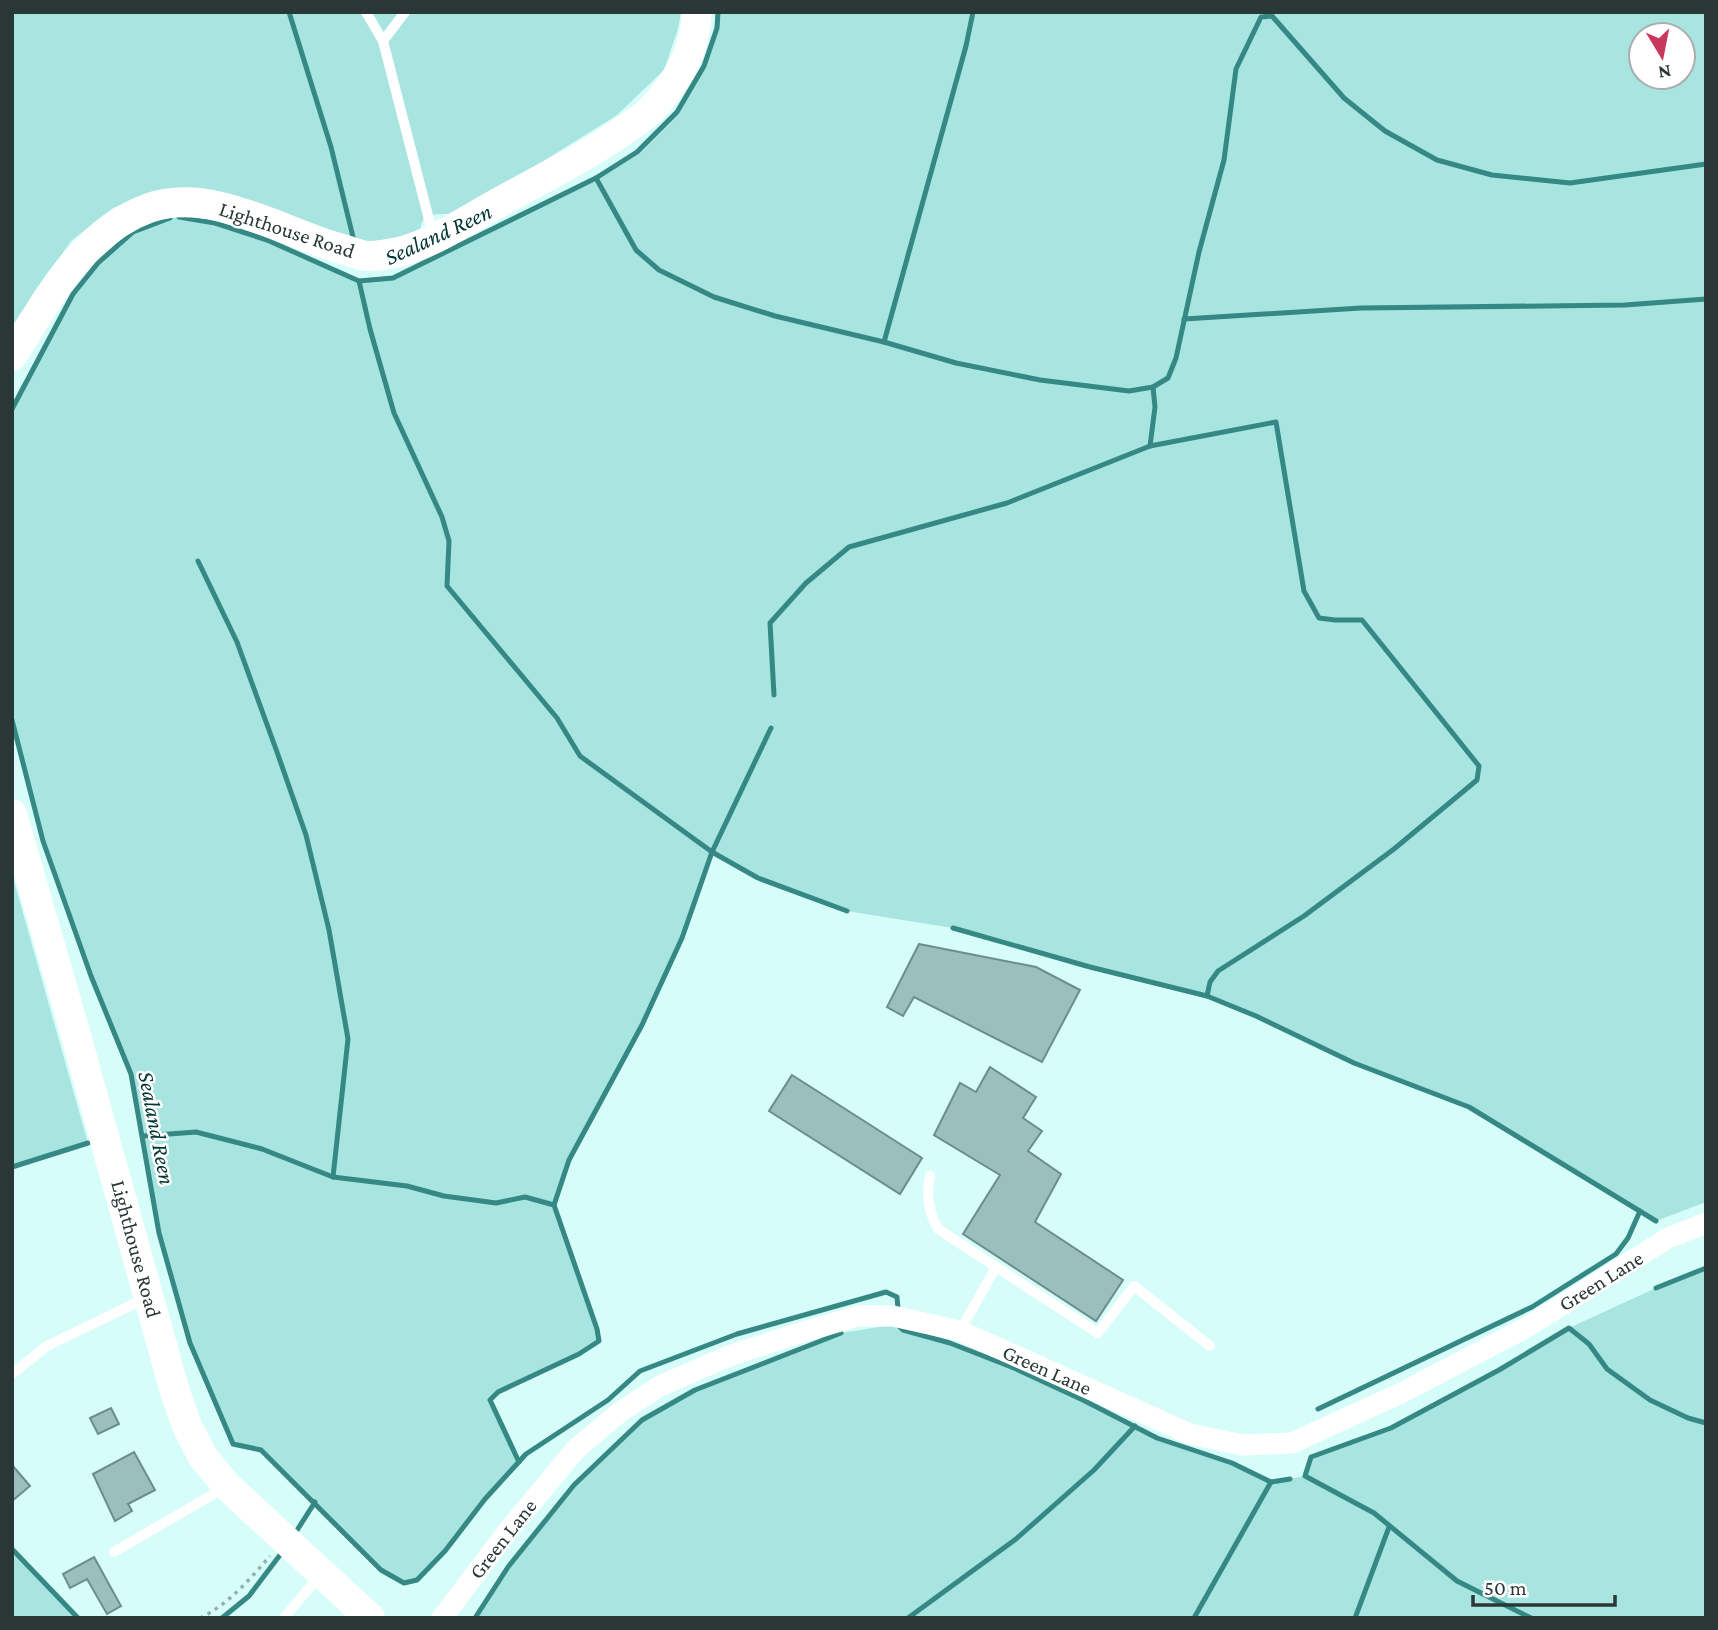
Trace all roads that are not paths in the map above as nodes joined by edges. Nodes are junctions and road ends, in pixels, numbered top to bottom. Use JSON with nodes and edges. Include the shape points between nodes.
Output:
{"nodes":[{"id":1,"x":366,"y":12,"type":"edge"},
{"id":2,"x":405,"y":12,"type":"edge"},
{"id":3,"x":698,"y":12,"type":"edge"},
{"id":4,"x":383,"y":41,"type":"junction"},
{"id":5,"x":433,"y":238,"type":"junction"},
{"id":6,"x":12,"y":356,"type":"edge"},
{"id":7,"x":12,"y":814,"type":"edge"},
{"id":8,"x":930,"y":1176,"type":"dead end"},
{"id":9,"x":1706,"y":1223,"type":"edge"},
{"id":10,"x":996,"y":1267,"type":"junction"},
{"id":11,"x":149,"y":1296,"type":"junction"},
{"id":12,"x":960,"y":1331,"type":"junction"},
{"id":13,"x":1210,"y":1346,"type":"dead end"},
{"id":14,"x":12,"y":1374,"type":"edge"},
{"id":15,"x":227,"y":1486,"type":"junction"},
{"id":16,"x":114,"y":1552,"type":"dead end"},
{"id":17,"x":322,"y":1573,"type":"junction"},
{"id":18,"x":284,"y":1618,"type":"edge"},
{"id":19,"x":370,"y":1618,"type":"edge"},
{"id":20,"x":442,"y":1618,"type":"edge"}],
"edges":[{"from":1,"to":4,"type":"lane"},
{"from":2,"to":4,"type":"lane"},
{"from":3,"to":5,"type":"main road","name":"Lighthouse Road","via":[[687,61],[649,112],[608,142]]},
{"from":4,"to":5,"type":"lane"},
{"from":5,"to":6,"type":"main road","name":"Lighthouse Road","via":[[399,252],[368,256],[229,209],[175,202],[149,208],[116,225],[78,256]]},
{"from":7,"to":11,"type":"main road","name":"Lighthouse Road"},
{"from":8,"to":10,"type":"lane","via":[[929,1200],[938,1229]]},
{"from":9,"to":12,"type":"street","name":"Green Lane","via":[[1668,1238],[1529,1326],[1292,1443],[1243,1445],[1189,1434]]},
{"from":10,"to":12,"type":"lane"},
{"from":10,"to":13,"type":"lane","via":[[1098,1332],[1134,1286]]},
{"from":11,"to":14,"type":"lane","via":[[47,1346]]},
{"from":11,"to":15,"type":"main road","name":"Lighthouse Road","via":[[187,1426]]},
{"from":12,"to":20,"type":"street","name":"Green Lane","via":[[893,1316],[858,1316],[729,1356],[660,1386],[576,1449]]},
{"from":15,"to":16,"type":"lane"},
{"from":15,"to":17,"type":"main road","name":"Lighthouse Road"},
{"from":17,"to":18,"type":"lane"},
{"from":17,"to":19,"type":"main road","name":"Lighthouse Road"}]}
